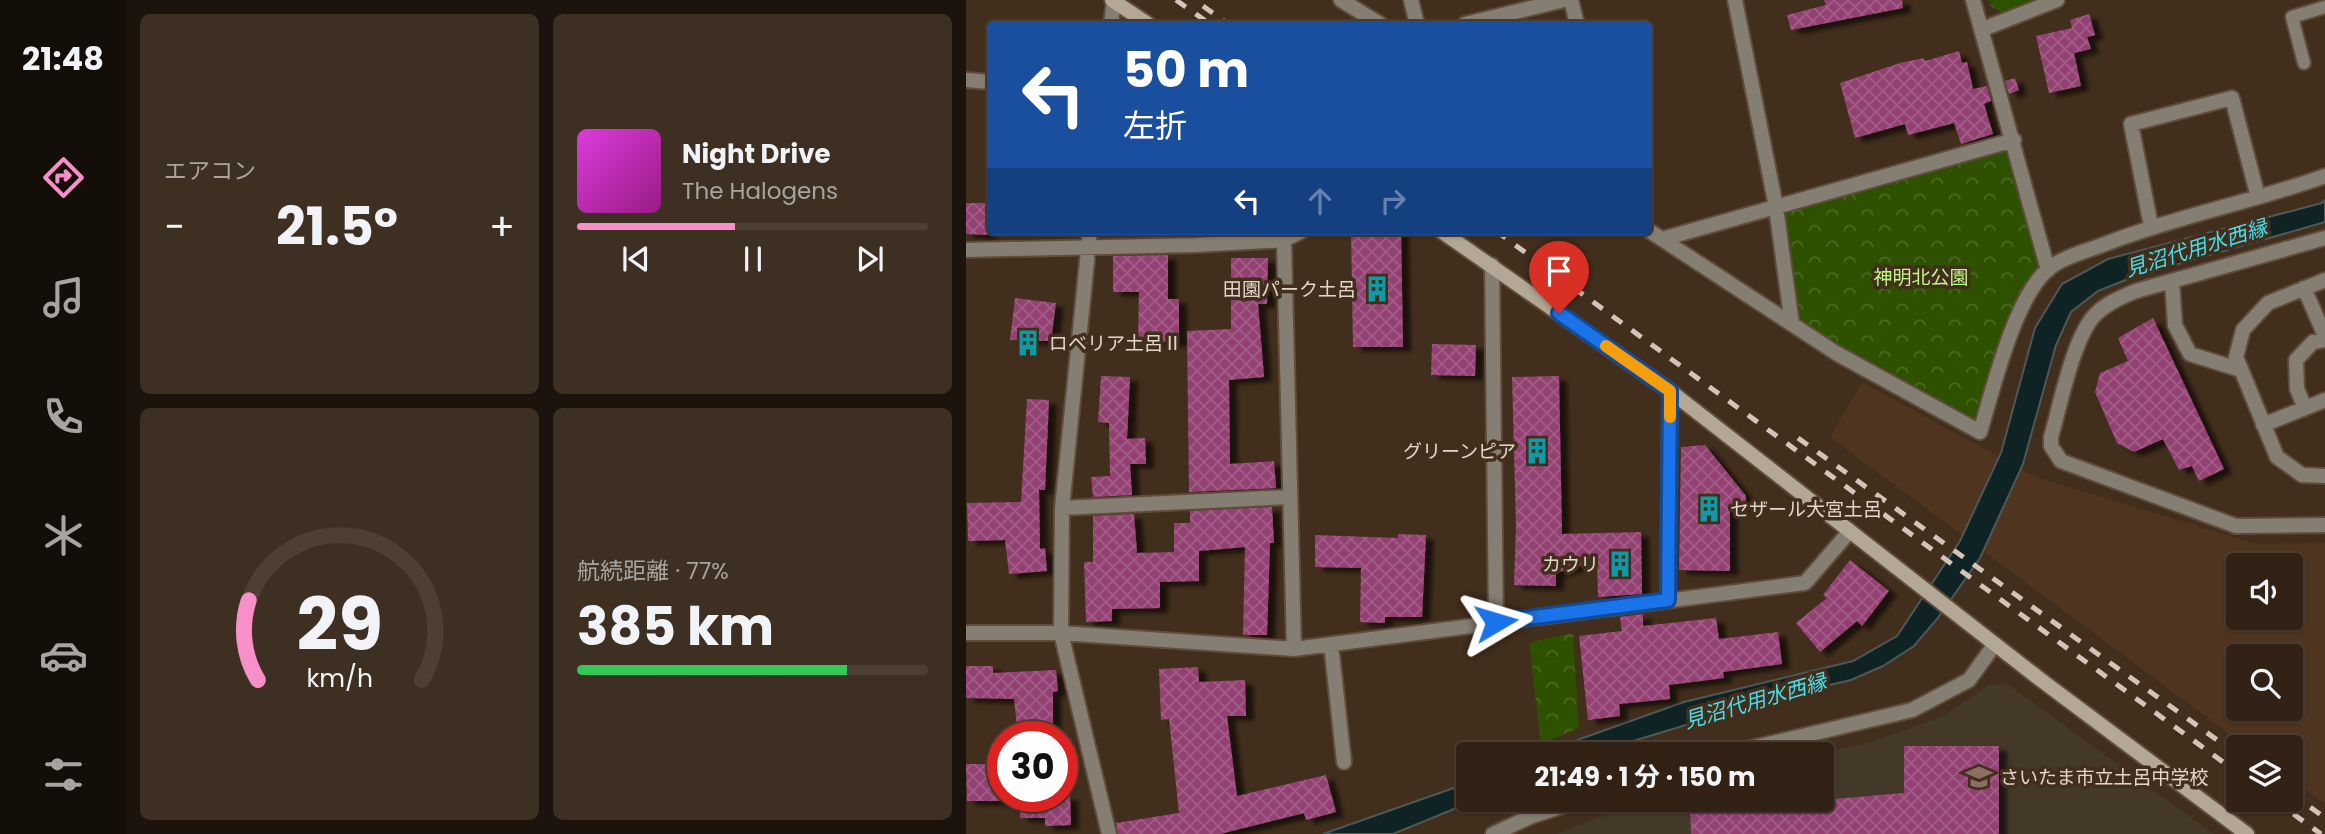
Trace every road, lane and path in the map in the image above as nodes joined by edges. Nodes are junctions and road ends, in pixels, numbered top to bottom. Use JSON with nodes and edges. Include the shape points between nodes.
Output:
{"nodes":[{"id":1,"x":1341,"y":0,"type":"edge"},
{"id":2,"x":1411,"y":0,"type":"edge"},
{"id":3,"x":1564,"y":0,"type":"edge"},
{"id":4,"x":1571,"y":0,"type":"edge"},
{"id":5,"x":1735,"y":0,"type":"edge"},
{"id":6,"x":1973,"y":0,"type":"edge"},
{"id":7,"x":2057,"y":0,"type":"edge"},
{"id":8,"x":1113,"y":1,"type":"edge"},
{"id":9,"x":2325,"y":6,"type":"edge"},
{"id":10,"x":1111,"y":21,"type":"edge"},
{"id":11,"x":1144,"y":21,"type":"edge"},
{"id":12,"x":1375,"y":21,"type":"edge"},
{"id":13,"x":1416,"y":21,"type":"edge"},
{"id":14,"x":1477,"y":21,"type":"edge"},
{"id":15,"x":1576,"y":21,"type":"edge"},
{"id":16,"x":1983,"y":29,"type":"junction"},
{"id":17,"x":2304,"y":63,"type":"dead end"},
{"id":18,"x":966,"y":79,"type":"edge"},
{"id":19,"x":987,"y":82,"type":"edge"},
{"id":20,"x":2014,"y":140,"type":"junction"},
{"id":21,"x":2325,"y":176,"type":"edge"},
{"id":22,"x":2258,"y":197,"type":"junction"},
{"id":23,"x":1776,"y":207,"type":"junction"},
{"id":24,"x":2151,"y":226,"type":"junction"},
{"id":25,"x":1652,"y":233,"type":"edge"},
{"id":26,"x":1090,"y":235,"type":"edge"},
{"id":27,"x":1294,"y":235,"type":"edge"},
{"id":28,"x":1447,"y":235,"type":"edge"},
{"id":29,"x":1195,"y":238,"type":"edge"},
{"id":30,"x":2325,"y":238,"type":"edge"},
{"id":31,"x":1662,"y":239,"type":"junction"},
{"id":32,"x":1283,"y":240,"type":"junction"},
{"id":33,"x":1088,"y":247,"type":"junction"},
{"id":34,"x":966,"y":250,"type":"edge"},
{"id":35,"x":1492,"y":265,"type":"junction"},
{"id":36,"x":2048,"y":270,"type":"junction"},
{"id":37,"x":2325,"y":280,"type":"edge"},
{"id":38,"x":2172,"y":281,"type":"junction"},
{"id":39,"x":2304,"y":288,"type":"junction"},
{"id":40,"x":1792,"y":324,"type":"junction"},
{"id":41,"x":2325,"y":338,"type":"edge"},
{"id":42,"x":2241,"y":370,"type":"junction"},
{"id":43,"x":1670,"y":391,"type":"junction"},
{"id":44,"x":2325,"y":400,"type":"edge"},
{"id":45,"x":2305,"y":408,"type":"junction"},
{"id":46,"x":2263,"y":425,"type":"junction"},
{"id":47,"x":2325,"y":476,"type":"edge"},
{"id":48,"x":1290,"y":497,"type":"junction"},
{"id":49,"x":1062,"y":508,"type":"junction"},
{"id":50,"x":2325,"y":525,"type":"edge"},
{"id":51,"x":1850,"y":531,"type":"junction"},
{"id":52,"x":1668,"y":600,"type":"junction"},
{"id":53,"x":1496,"y":622,"type":"junction"},
{"id":54,"x":966,"y":633,"type":"edge"},
{"id":55,"x":1061,"y":634,"type":"junction"},
{"id":56,"x":1331,"y":644,"type":"junction"},
{"id":57,"x":1995,"y":644,"type":"junction"},
{"id":58,"x":1294,"y":649,"type":"junction"},
{"id":59,"x":1775,"y":742,"type":"edge"},
{"id":60,"x":1344,"y":762,"type":"dead end"},
{"id":61,"x":1544,"y":812,"type":"edge"},
{"id":62,"x":1109,"y":834,"type":"edge"},
{"id":63,"x":1493,"y":834,"type":"edge"},
{"id":64,"x":2247,"y":834,"type":"edge"}],
"edges":[{"from":1,"to":12,"type":"street"},
{"from":2,"to":13,"type":"street"},
{"from":3,"to":14,"type":"street"},
{"from":4,"to":15,"type":"street"},
{"from":5,"to":23,"type":"street"},
{"from":6,"to":16,"type":"street"},
{"from":7,"to":16,"type":"street"},
{"from":8,"to":10,"type":"street"},
{"from":8,"to":11,"type":"street"},
{"from":9,"to":17,"type":"lane","via":[[2292,17]]},
{"from":16,"to":20,"type":"street"},
{"from":18,"to":19,"type":"street"},
{"from":20,"to":23,"type":"street"},
{"from":20,"to":36,"type":"street"},
{"from":21,"to":22,"type":"street"},
{"from":22,"to":24,"type":"street"},
{"from":22,"to":24,"type":"street","via":[[2232,97],[2131,124]]},
{"from":23,"to":31,"type":"street"},
{"from":23,"to":40,"type":"street"},
{"from":24,"to":36,"type":"street"},
{"from":25,"to":31,"type":"street"},
{"from":26,"to":33,"type":"street"},
{"from":27,"to":32,"type":"street"},
{"from":28,"to":35,"type":"street"},
{"from":29,"to":32,"type":"street"},
{"from":29,"to":33,"type":"street"},
{"from":30,"to":38,"type":"street"},
{"from":31,"to":40,"type":"street"},
{"from":32,"to":48,"type":"street"},
{"from":33,"to":34,"type":"street"},
{"from":33,"to":49,"type":"street"},
{"from":35,"to":43,"type":"street"},
{"from":35,"to":53,"type":"street"},
{"from":36,"to":40,"type":"street","via":[[2026,299],[1980,432]]},
{"from":37,"to":39,"type":"street"},
{"from":38,"to":42,"type":"street","via":[[2175,325],[2190,354]]},
{"from":38,"to":50,"type":"street","via":[[2119,298],[2095,314],[2082,332],[2050,437],[2055,454],[2061,461],[2236,526]]},
{"from":39,"to":41,"type":"street"},
{"from":39,"to":42,"type":"street","via":[[2268,303],[2243,330],[2236,358]]},
{"from":41,"to":45,"type":"street","via":[[2313,342],[2296,360],[2297,389]]},
{"from":42,"to":46,"type":"street"},
{"from":43,"to":51,"type":"street"},
{"from":43,"to":52,"type":"street"},
{"from":44,"to":45,"type":"street"},
{"from":45,"to":46,"type":"street"},
{"from":46,"to":47,"type":"street","via":[[2277,457],[2289,468],[2302,475]]},
{"from":48,"to":49,"type":"street"},
{"from":48,"to":58,"type":"street"},
{"from":49,"to":55,"type":"street"},
{"from":51,"to":52,"type":"street","via":[[1805,583]]},
{"from":51,"to":57,"type":"street"},
{"from":52,"to":53,"type":"street"},
{"from":53,"to":56,"type":"street"},
{"from":54,"to":55,"type":"street"},
{"from":55,"to":58,"type":"street"},
{"from":55,"to":62,"type":"street"},
{"from":56,"to":58,"type":"street"},
{"from":56,"to":60,"type":"street"},
{"from":57,"to":59,"type":"street","via":[[1969,680],[1921,706]]},
{"from":57,"to":64,"type":"street"},
{"from":61,"to":63,"type":"street"}]}
